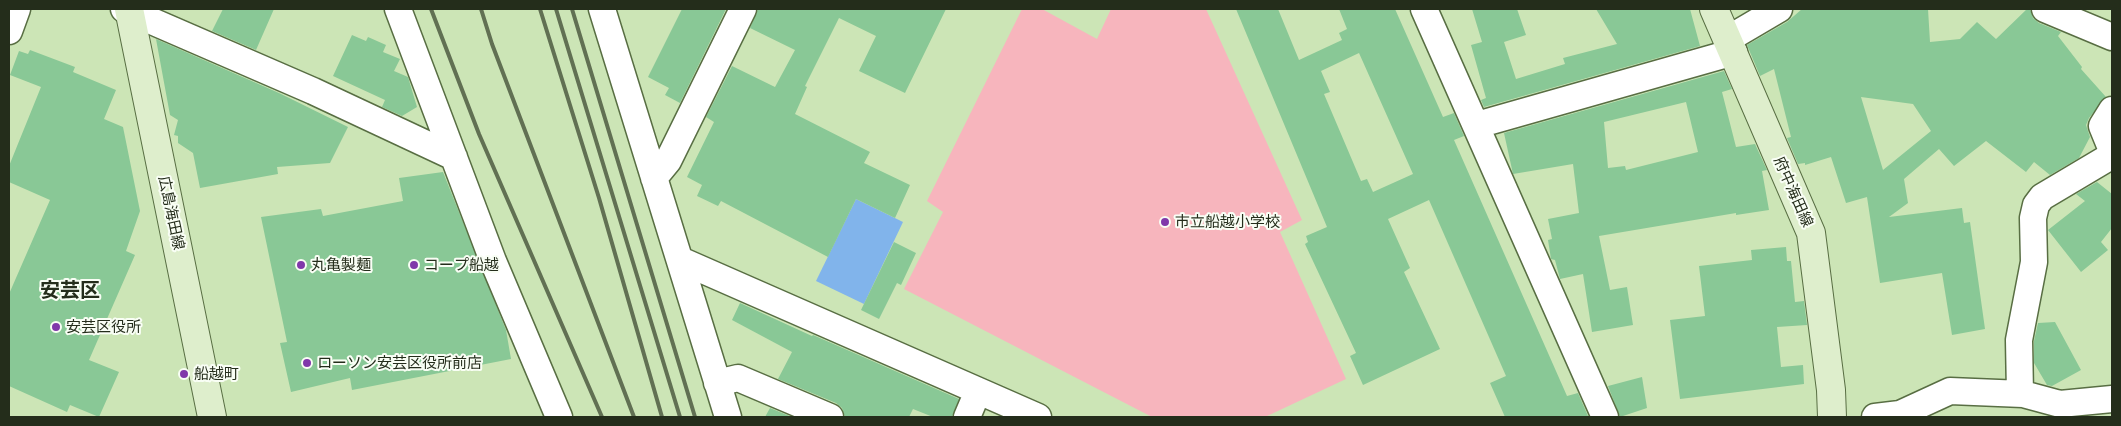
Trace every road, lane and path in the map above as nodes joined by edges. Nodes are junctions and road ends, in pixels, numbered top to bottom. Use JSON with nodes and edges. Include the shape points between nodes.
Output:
{"nodes":[{"id":1,"x":17,"y":9,"type":"edge"},
{"id":2,"x":127,"y":9,"type":"edge"},
{"id":3,"x":398,"y":9,"type":"edge"},
{"id":4,"x":602,"y":9,"type":"edge"},
{"id":5,"x":743,"y":9,"type":"edge"},
{"id":6,"x":1424,"y":9,"type":"edge"},
{"id":7,"x":1714,"y":9,"type":"edge"},
{"id":8,"x":1779,"y":9,"type":"edge"},
{"id":9,"x":2045,"y":9,"type":"edge"},
{"id":10,"x":9,"y":31,"type":"edge"},
{"id":11,"x":2112,"y":37,"type":"edge"},
{"id":12,"x":1731,"y":45,"type":"junction"},
{"id":13,"x":2112,"y":110,"type":"edge"},
{"id":14,"x":1476,"y":125,"type":"junction"},
{"id":15,"x":454,"y":157,"type":"junction"},
{"id":16,"x":654,"y":178,"type":"junction"},
{"id":17,"x":680,"y":260,"type":"junction"},
{"id":18,"x":717,"y":383,"type":"junction"},
{"id":19,"x":978,"y":391,"type":"junction"},
{"id":20,"x":2020,"y":394,"type":"junction"},
{"id":21,"x":2112,"y":400,"type":"edge"},
{"id":22,"x":212,"y":417,"type":"edge"},
{"id":23,"x":559,"y":417,"type":"edge"},
{"id":24,"x":728,"y":417,"type":"edge"},
{"id":25,"x":830,"y":417,"type":"edge"},
{"id":26,"x":966,"y":417,"type":"edge"},
{"id":27,"x":1038,"y":417,"type":"edge"},
{"id":28,"x":1604,"y":417,"type":"edge"},
{"id":29,"x":1832,"y":417,"type":"edge"},
{"id":30,"x":1875,"y":417,"type":"edge"}],
"edges":[{"from":1,"to":10,"type":"street"},
{"from":2,"to":15,"type":"street"},
{"from":2,"to":22,"type":"main road","name":"広島海田線"},
{"from":3,"to":15,"type":"street"},
{"from":4,"to":16,"type":"street"},
{"from":5,"to":16,"type":"street","via":[[668,161]]},
{"from":6,"to":14,"type":"street"},
{"from":7,"to":12,"type":"main road","name":"府中海田線"},
{"from":8,"to":12,"type":"street"},
{"from":9,"to":11,"type":"street"},
{"from":12,"to":14,"type":"street"},
{"from":12,"to":29,"type":"main road","name":"府中海田線","via":[[1811,234]]},
{"from":13,"to":20,"type":"street","via":[[2102,126],[2111,156],[2042,197],[2036,205],[2034,262],[2019,340]]},
{"from":14,"to":28,"type":"street"},
{"from":15,"to":23,"type":"street","via":[[493,261]]},
{"from":16,"to":17,"type":"street"},
{"from":17,"to":18,"type":"street"},
{"from":17,"to":19,"type":"street"},
{"from":18,"to":24,"type":"street"},
{"from":18,"to":25,"type":"street","via":[[738,378]]},
{"from":19,"to":26,"type":"street"},
{"from":19,"to":27,"type":"street"},
{"from":20,"to":21,"type":"street","via":[[2060,404]]},
{"from":20,"to":30,"type":"street","via":[[1950,391],[1900,414]]}]}
